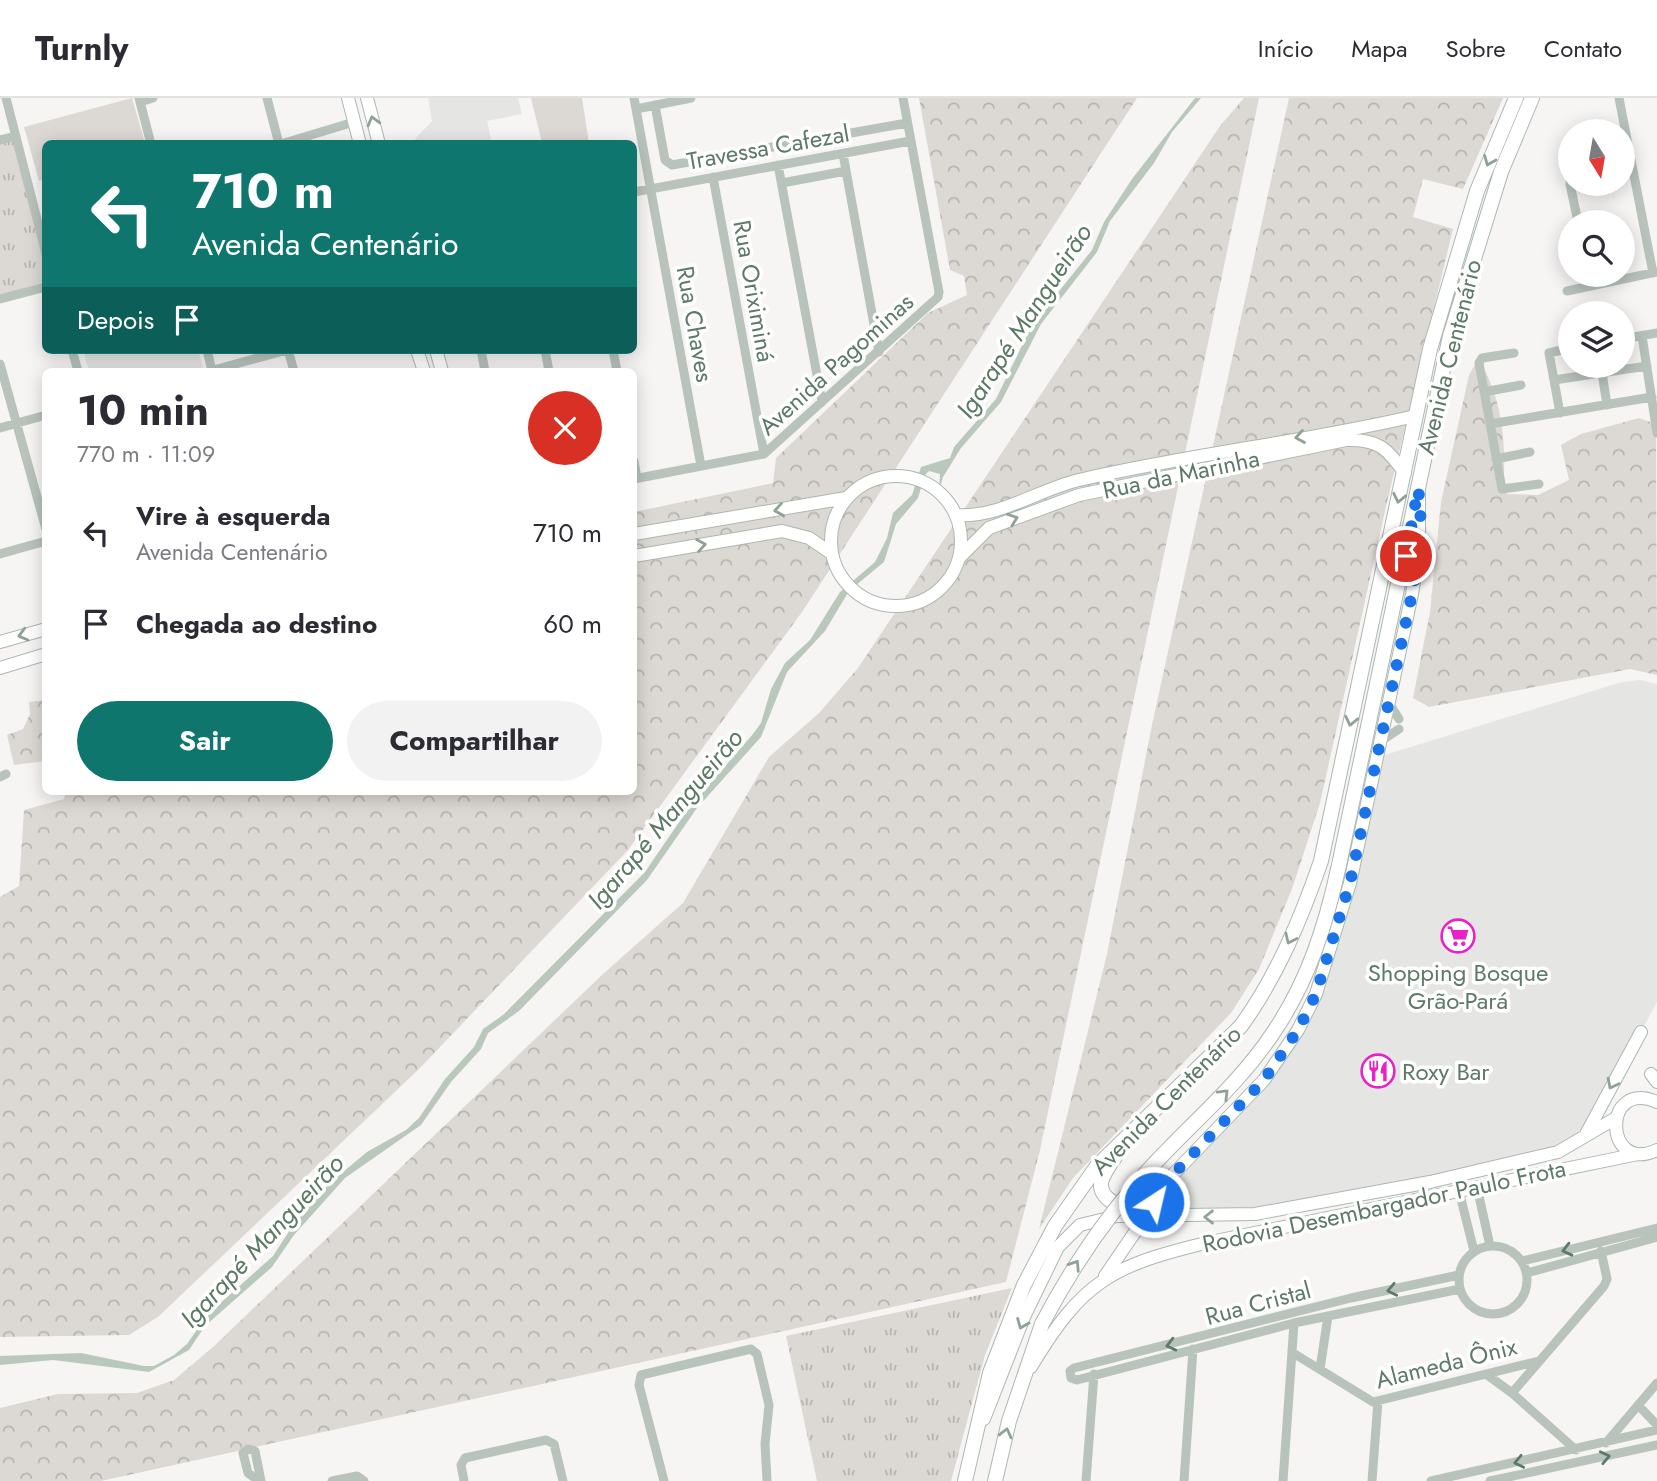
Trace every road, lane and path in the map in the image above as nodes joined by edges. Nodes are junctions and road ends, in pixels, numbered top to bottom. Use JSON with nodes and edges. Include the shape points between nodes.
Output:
{"nodes":[{"id":1,"x":6,"y":98,"type":"edge"},
{"id":2,"x":153,"y":98,"type":"edge"},
{"id":3,"x":267,"y":98,"type":"edge"},
{"id":4,"x":348,"y":98,"type":"edge"},
{"id":5,"x":367,"y":98,"type":"edge"},
{"id":6,"x":634,"y":98,"type":"edge"},
{"id":7,"x":691,"y":98,"type":"edge"},
{"id":8,"x":903,"y":98,"type":"edge"},
{"id":9,"x":1516,"y":98,"type":"edge"},
{"id":10,"x":1532,"y":98,"type":"edge"},
{"id":11,"x":1619,"y":98,"type":"edge"},
{"id":12,"x":139,"y":100,"type":"edge"},
{"id":13,"x":655,"y":105,"type":"junction"},
{"id":14,"x":636,"y":109,"type":"junction"},
{"id":15,"x":354,"y":122,"type":"junction"},
{"id":16,"x":907,"y":123,"type":"junction"},
{"id":17,"x":16,"y":136,"type":"junction"},
{"id":18,"x":0,"y":140,"type":"edge"},
{"id":19,"x":150,"y":140,"type":"edge"},
{"id":20,"x":279,"y":140,"type":"edge"},
{"id":21,"x":293,"y":140,"type":"edge"},
{"id":22,"x":359,"y":140,"type":"edge"},
{"id":23,"x":378,"y":140,"type":"edge"},
{"id":24,"x":910,"y":141,"type":"junction"},
{"id":25,"x":843,"y":153,"type":"junction"},
{"id":26,"x":778,"y":165,"type":"junction"},
{"id":27,"x":846,"y":171,"type":"junction"},
{"id":28,"x":713,"y":177,"type":"junction"},
{"id":29,"x":782,"y":183,"type":"junction"},
{"id":30,"x":651,"y":188,"type":"junction"},
{"id":31,"x":637,"y":191,"type":"edge"},
{"id":32,"x":42,"y":238,"type":"edge"},
{"id":33,"x":1655,"y":273,"type":"edge"},
{"id":34,"x":1635,"y":277,"type":"edge"},
{"id":35,"x":1586,"y":287,"type":"edge"},
{"id":36,"x":42,"y":288,"type":"edge"},
{"id":37,"x":1567,"y":291,"type":"dead end"},
{"id":38,"x":0,"y":299,"type":"edge"},
{"id":39,"x":1657,"y":334,"type":"edge"},
{"id":40,"x":1642,"y":336,"type":"junction"},
{"id":41,"x":1635,"y":337,"type":"edge"},
{"id":42,"x":1558,"y":350,"type":"edge"},
{"id":43,"x":879,"y":352,"type":"junction"},
{"id":44,"x":1514,"y":353,"type":"dead end"},
{"id":45,"x":273,"y":354,"type":"edge"},
{"id":46,"x":0,"y":364,"type":"edge"},
{"id":47,"x":1647,"y":366,"type":"junction"},
{"id":48,"x":1635,"y":367,"type":"edge"},
{"id":49,"x":223,"y":368,"type":"edge"},
{"id":50,"x":1563,"y":378,"type":"edge"},
{"id":51,"x":1602,"y":378,"type":"edge"},
{"id":52,"x":1554,"y":380,"type":"junction"},
{"id":53,"x":1521,"y":384,"type":"dead end"},
{"id":54,"x":1484,"y":391,"type":"junction"},
{"id":55,"x":1654,"y":399,"type":"edge"},
{"id":56,"x":822,"y":402,"type":"junction"},
{"id":57,"x":1607,"y":405,"type":"junction"},
{"id":58,"x":1560,"y":412,"type":"junction"},
{"id":59,"x":42,"y":416,"type":"edge"},
{"id":60,"x":1415,"y":416,"type":"junction"},
{"id":61,"x":17,"y":423,"type":"junction"},
{"id":62,"x":1490,"y":424,"type":"junction"},
{"id":63,"x":0,"y":428,"type":"edge"},
{"id":64,"x":1657,"y":433,"type":"edge"},
{"id":65,"x":1530,"y":452,"type":"dead end"},
{"id":66,"x":764,"y":454,"type":"junction"},
{"id":67,"x":1496,"y":458,"type":"junction"},
{"id":68,"x":701,"y":466,"type":"junction"},
{"id":69,"x":1405,"y":473,"type":"junction"},
{"id":70,"x":637,"y":478,"type":"edge"},
{"id":71,"x":1539,"y":484,"type":"dead end"},
{"id":72,"x":1418,"y":489,"type":"junction"},
{"id":73,"x":41,"y":497,"type":"edge"},
{"id":74,"x":846,"y":498,"type":"junction"},
{"id":75,"x":956,"y":515,"type":"junction"},
{"id":76,"x":637,"y":533,"type":"edge"},
{"id":77,"x":42,"y":542,"type":"edge"},
{"id":78,"x":831,"y":553,"type":"junction"},
{"id":79,"x":0,"y":554,"type":"edge"},
{"id":80,"x":637,"y":555,"type":"edge"},
{"id":81,"x":959,"y":558,"type":"junction"},
{"id":82,"x":42,"y":630,"type":"edge"},
{"id":83,"x":0,"y":642,"type":"edge"},
{"id":84,"x":42,"y":655,"type":"edge"},
{"id":85,"x":0,"y":668,"type":"edge"},
{"id":86,"x":1389,"y":703,"type":"junction"},
{"id":87,"x":1379,"y":742,"type":"junction"},
{"id":88,"x":1641,"y":1032,"type":"dead end"},
{"id":89,"x":1657,"y":1102,"type":"edge"},
{"id":90,"x":1616,"y":1118,"type":"junction"},
{"id":91,"x":1142,"y":1119,"type":"junction"},
{"id":92,"x":1585,"y":1136,"type":"junction"},
{"id":93,"x":1657,"y":1150,"type":"edge"},
{"id":94,"x":1638,"y":1154,"type":"junction"},
{"id":95,"x":1421,"y":1184,"type":"junction"},
{"id":96,"x":1162,"y":1186,"type":"junction"},
{"id":97,"x":1478,"y":1187,"type":"junction"},
{"id":98,"x":1459,"y":1191,"type":"junction"},
{"id":99,"x":1404,"y":1203,"type":"junction"},
{"id":100,"x":1138,"y":1217,"type":"junction"},
{"id":101,"x":1162,"y":1217,"type":"junction"},
{"id":102,"x":1080,"y":1225,"type":"joint"},
{"id":103,"x":1654,"y":1233,"type":"edge"},
{"id":104,"x":1490,"y":1246,"type":"junction"},
{"id":105,"x":1474,"y":1251,"type":"junction"},
{"id":106,"x":1601,"y":1251,"type":"junction"},
{"id":107,"x":1522,"y":1261,"type":"junction"},
{"id":108,"x":1527,"y":1273,"type":"junction"},
{"id":109,"x":1459,"y":1275,"type":"junction"},
{"id":110,"x":1102,"y":1279,"type":"junction"},
{"id":111,"x":1460,"y":1289,"type":"junction"},
{"id":112,"x":1351,"y":1298,"type":"junction"},
{"id":113,"x":1353,"y":1311,"type":"junction"},
{"id":114,"x":1328,"y":1316,"type":"junction"},
{"id":115,"x":1294,"y":1324,"type":"junction"},
{"id":116,"x":1237,"y":1334,"type":"junction"},
{"id":117,"x":1193,"y":1349,"type":"junction"},
{"id":118,"x":1139,"y":1353,"type":"junction"},
{"id":119,"x":1293,"y":1353,"type":"junction"},
{"id":120,"x":1539,"y":1361,"type":"junction"},
{"id":121,"x":1140,"y":1363,"type":"junction"},
{"id":122,"x":1320,"y":1369,"type":"junction"},
{"id":123,"x":1094,"y":1374,"type":"junction"},
{"id":124,"x":1486,"y":1374,"type":"junction"},
{"id":125,"x":1657,"y":1383,"type":"edge"},
{"id":126,"x":1020,"y":1385,"type":"junction"},
{"id":127,"x":1512,"y":1393,"type":"junction"},
{"id":128,"x":1378,"y":1401,"type":"junction"},
{"id":129,"x":1638,"y":1405,"type":"junction"},
{"id":130,"x":1657,"y":1428,"type":"edge"},
{"id":131,"x":1606,"y":1443,"type":"junction"},
{"id":132,"x":1657,"y":1445,"type":"edge"},
{"id":133,"x":973,"y":1447,"type":"junction"},
{"id":134,"x":1576,"y":1450,"type":"junction"},
{"id":135,"x":1558,"y":1453,"type":"junction"},
{"id":136,"x":1562,"y":1466,"type":"junction"},
{"id":137,"x":332,"y":1481,"type":"edge"},
{"id":138,"x":364,"y":1481,"type":"edge"},
{"id":139,"x":464,"y":1481,"type":"edge"},
{"id":140,"x":563,"y":1481,"type":"edge"},
{"id":141,"x":664,"y":1481,"type":"edge"},
{"id":142,"x":767,"y":1481,"type":"edge"},
{"id":143,"x":965,"y":1481,"type":"edge"},
{"id":144,"x":995,"y":1481,"type":"edge"},
{"id":145,"x":1086,"y":1481,"type":"edge"},
{"id":146,"x":1184,"y":1481,"type":"edge"},
{"id":147,"x":1283,"y":1481,"type":"edge"},
{"id":148,"x":1372,"y":1481,"type":"edge"},
{"id":149,"x":1432,"y":1481,"type":"edge"},
{"id":150,"x":1490,"y":1481,"type":"edge"}],
"edges":[{"from":1,"to":17,"type":"street"},
{"from":2,"to":12,"type":"street"},
{"from":3,"to":20,"type":"street"},
{"from":4,"to":15,"type":"main road"},
{"from":23,"to":5,"type":"main road","one_way":true},
{"from":6,"to":14,"type":"street","name":"Rua Chaves"},
{"from":7,"to":13,"type":"street"},
{"from":8,"to":16,"type":"street","name":"Avenida Pagominas"},
{"from":9,"to":60,"type":"main road","name":"Avenida Centenário","one_way":true,"via":[[1454,258]]},
{"from":10,"to":72,"type":"main road","name":"Avenida Centenário","via":[[1468,271],[1446,351]]},
{"from":11,"to":33,"type":"street"},
{"from":12,"to":19,"type":"street"},
{"from":13,"to":14,"type":"street"},
{"from":13,"to":16,"type":"street","name":"Travessa Cafezal","via":[[668,164]]},
{"from":14,"to":30,"type":"street","name":"Rua Chaves"},
{"from":15,"to":21,"type":"street"},
{"from":15,"to":22,"type":"main road"},
{"from":16,"to":24,"type":"street","name":"Avenida Pagominas"},
{"from":17,"to":18,"type":"street"},
{"from":17,"to":32,"type":"street"},
{"from":24,"to":25,"type":"street","name":"Travessa Cafezal"},
{"from":24,"to":43,"type":"street","name":"Avenida Pagominas","via":[[939,292],[934,302]]},
{"from":25,"to":26,"type":"street","name":"Travessa Cafezal"},
{"from":25,"to":27,"type":"street"},
{"from":26,"to":28,"type":"street","name":"Travessa Cafezal"},
{"from":26,"to":29,"type":"street"},
{"from":27,"to":29,"type":"street"},
{"from":27,"to":43,"type":"street"},
{"from":28,"to":30,"type":"street","name":"Travessa Cafezal"},
{"from":28,"to":66,"type":"street","name":"Rua Oriximiná"},
{"from":29,"to":56,"type":"street"},
{"from":30,"to":31,"type":"street","name":"Travessa Cafezal"},
{"from":30,"to":68,"type":"street","name":"Rua Chaves"},
{"from":33,"to":34,"type":"street"},
{"from":35,"to":37,"type":"street"},
{"from":36,"to":38,"type":"street"},
{"from":39,"to":40,"type":"street"},
{"from":40,"to":41,"type":"street"},
{"from":40,"to":47,"type":"street"},
{"from":42,"to":52,"type":"street","via":[[1550,352]]},
{"from":43,"to":56,"type":"street","name":"Avenida Pagominas"},
{"from":44,"to":54,"type":"street","via":[[1480,360]]},
{"from":45,"to":49,"type":"street"},
{"from":46,"to":61,"type":"street"},
{"from":47,"to":48,"type":"street"},
{"from":47,"to":55,"type":"street"},
{"from":50,"to":52,"type":"street"},
{"from":51,"to":57,"type":"street"},
{"from":52,"to":58,"type":"street"},
{"from":53,"to":54,"type":"street"},
{"from":54,"to":62,"type":"street"},
{"from":55,"to":57,"type":"street"},
{"from":55,"to":64,"type":"street"},
{"from":56,"to":66,"type":"street","name":"Avenida Pagominas"},
{"from":57,"to":58,"type":"street"},
{"from":58,"to":62,"type":"street"},
{"from":59,"to":61,"type":"street"},
{"from":60,"to":69,"type":"main road","name":"Avenida Centenário"},
{"from":60,"to":75,"type":"main road","name":"Rua da Marinha","one_way":true,"via":[[1075,481],[985,515]]},
{"from":61,"to":63,"type":"street"},
{"from":61,"to":73,"type":"street"},
{"from":62,"to":67,"type":"street"},
{"from":65,"to":67,"type":"street"},
{"from":66,"to":68,"type":"street"},
{"from":67,"to":71,"type":"street","via":[[1503,491]]},
{"from":68,"to":70,"type":"street"},
{"from":81,"to":69,"type":"main road","name":"Rua da Marinha","one_way":true,"via":[[989,528],[1079,495],[1306,448],[1368,439],[1385,448]]},
{"from":69,"to":91,"type":"main road","name":"Avenida Centenário","one_way":true,"via":[[1321,861],[1306,906],[1241,1026]]},
{"from":72,"to":86,"type":"main road","via":[[1419,552]]},
{"from":126,"to":72,"type":"main road","name":"Avenida Centenário","one_way":true,"bridge":true,"via":[[1042,1324],[1065,1281],[1120,1202],[1235,1083],[1273,1033],[1304,980],[1328,916]]},
{"from":74,"to":75,"type":"main road","via":[[884,477],[913,478],[927,483],[949,502]]},
{"from":74,"to":76,"type":"main road","one_way":true},
{"from":74,"to":78,"type":"main road","via":[[833,524]]},
{"from":75,"to":81,"type":"main road","via":[[962,544]]},
{"from":77,"to":79,"type":"street"},
{"from":80,"to":78,"type":"main road","one_way":true,"via":[[782,531],[809,538]]},
{"from":78,"to":81,"type":"main road","via":[[843,580],[880,605],[906,606],[935,594],[946,584]]},
{"from":82,"to":83,"type":"main road","one_way":true},
{"from":84,"to":85,"type":"main road"},
{"from":86,"to":87,"type":"main road"},
{"from":86,"to":87,"type":"street","via":[[1399,724]]},
{"from":87,"to":96,"type":"main road","via":[[1350,883],[1316,994],[1264,1080]]},
{"from":88,"to":92,"type":"main road","one_way":true},
{"from":89,"to":90,"type":"main road","name":"Rodovia Desembargador Paulo Frota","via":[[1633,1100]]},
{"from":90,"to":92,"type":"main road","name":"Rodovia Desembargador Paulo Frota"},
{"from":90,"to":94,"type":"main road","via":[[1617,1138]]},
{"from":91,"to":96,"type":"main road","via":[[1111,1162],[1101,1188],[1112,1202],[1128,1206]]},
{"from":91,"to":133,"type":"main road","name":"Avenida Centenário","via":[[1097,1166],[1039,1254],[990,1373]]},
{"from":92,"to":95,"type":"main road","name":"Rodovia Desembargador Paulo Frota","via":[[1558,1152]]},
{"from":93,"to":94,"type":"main road","name":"Rodovia Desembargador Paulo Frota"},
{"from":94,"to":97,"type":"main road","name":"Rodovia Desembargador Paulo Frota"},
{"from":95,"to":99,"type":"main road","via":[[1400,1194]]},
{"from":95,"to":101,"type":"main road","name":"Rodovia Desembargador Paulo Frota","one_way":true,"via":[[1255,1214]]},
{"from":96,"to":101,"type":"main road","via":[[1154,1202]]},
{"from":97,"to":98,"type":"main road","name":"Rodovia Desembargador Paulo Frota"},
{"from":97,"to":104,"type":"street"},
{"from":98,"to":99,"type":"main road","name":"Rodovia Desembargador Paulo Frota"},
{"from":98,"to":105,"type":"street"},
{"from":99,"to":110,"type":"main road","name":"Rodovia Desembargador Paulo Frota","via":[[1165,1253]]},
{"from":100,"to":101,"type":"main road","name":"Rodovia Desembargador Paulo Frota"},
{"from":100,"to":102,"type":"main road","name":"Rodovia Desembargador Paulo Frota","via":[[1104,1217]]},
{"from":100,"to":110,"type":"main road","via":[[1135,1232]]},
{"from":102,"to":133,"type":"main road","name":"Avenida Centenário","one_way":true,"via":[[1058,1247],[1024,1317]]},
{"from":103,"to":106,"type":"street"},
{"from":103,"to":107,"type":"street","one_way":true},
{"from":104,"to":105,"type":"street"},
{"from":104,"to":107,"type":"street","via":[[1508,1249]]},
{"from":105,"to":109,"type":"street"},
{"from":106,"to":108,"type":"street"},
{"from":106,"to":120,"type":"street","name":"Alameda Ônix","via":[[1604,1286]]},
{"from":107,"to":108,"type":"street"},
{"from":108,"to":111,"type":"street","via":[[1524,1296],[1507,1312],[1483,1313],[1473,1308]]},
{"from":109,"to":111,"type":"street"},
{"from":109,"to":112,"type":"street","name":"Rua Cristal","one_way":true},
{"from":110,"to":126,"type":"main road","name":"Rodovia Desembargador Paulo Frota","via":[[1058,1324]]},
{"from":111,"to":113,"type":"street","name":"Rua Cristal"},
{"from":112,"to":113,"type":"street"},
{"from":112,"to":116,"type":"street","name":"Rua Cristal"},
{"from":113,"to":114,"type":"street","name":"Rua Cristal"},
{"from":114,"to":115,"type":"street","name":"Rua Cristal"},
{"from":114,"to":122,"type":"street"},
{"from":115,"to":116,"type":"street","name":"Rua Cristal"},
{"from":115,"to":119,"type":"street"},
{"from":116,"to":117,"type":"street","name":"Rua Cristal"},
{"from":116,"to":118,"type":"street","name":"Rua Cristal","one_way":true},
{"from":117,"to":121,"type":"street","name":"Rua Cristal"},
{"from":117,"to":146,"type":"street"},
{"from":118,"to":121,"type":"street"},
{"from":118,"to":123,"type":"street","name":"Rua Cristal","via":[[1074,1368],[1070,1375],[1074,1380]]},
{"from":119,"to":122,"type":"street","name":"Alameda Ônix"},
{"from":119,"to":147,"type":"street"},
{"from":120,"to":124,"type":"street","name":"Alameda Ônix"},
{"from":120,"to":127,"type":"street","name":"Alameda Ônix"},
{"from":121,"to":123,"type":"street","name":"Rua Cristal"},
{"from":122,"to":128,"type":"street","name":"Alameda Ônix","via":[[1367,1401]]},
{"from":123,"to":145,"type":"street"},
{"from":124,"to":127,"type":"street"},
{"from":124,"to":128,"type":"street","name":"Alameda Ônix"},
{"from":125,"to":129,"type":"street"},
{"from":144,"to":126,"type":"main road","name":"Avenida Centenário","one_way":true},
{"from":127,"to":134,"type":"street"},
{"from":128,"to":148,"type":"street"},
{"from":129,"to":130,"type":"street"},
{"from":129,"to":131,"type":"street"},
{"from":130,"to":131,"type":"street"},
{"from":131,"to":134,"type":"street"},
{"from":136,"to":132,"type":"street","one_way":true},
{"from":133,"to":143,"type":"main road","name":"Avenida Centenário"},
{"from":134,"to":135,"type":"street"},
{"from":135,"to":136,"type":"street"},
{"from":135,"to":149,"type":"street","one_way":true},
{"from":136,"to":150,"type":"street"},
{"from":137,"to":138,"type":"street","via":[[357,1476]]},
{"from":139,"to":140,"type":"street","via":[[461,1465],[465,1458],[546,1440],[554,1444]]},
{"from":141,"to":142,"type":"street","via":[[639,1385],[641,1375],[751,1349],[757,1354],[769,1399]]}]}
